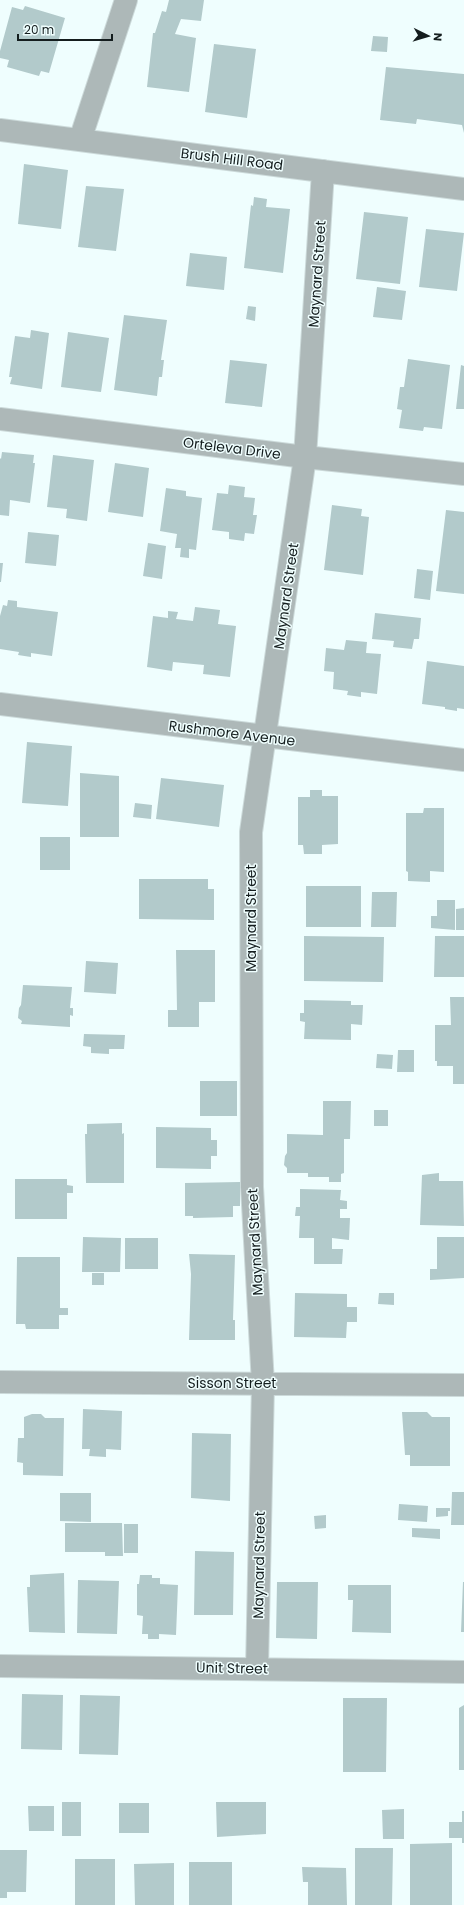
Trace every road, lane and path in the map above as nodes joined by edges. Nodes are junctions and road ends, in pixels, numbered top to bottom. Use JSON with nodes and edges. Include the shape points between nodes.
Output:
{"nodes":[{"id":1,"x":126,"y":0,"type":"edge"},
{"id":2,"x":0,"y":130,"type":"edge"},
{"id":3,"x":80,"y":140,"type":"junction"},
{"id":4,"x":323,"y":171,"type":"junction"},
{"id":5,"x":464,"y":189,"type":"edge"},
{"id":6,"x":0,"y":419,"type":"edge"},
{"id":7,"x":305,"y":457,"type":"junction"},
{"id":8,"x":464,"y":474,"type":"edge"},
{"id":9,"x":0,"y":704,"type":"edge"},
{"id":10,"x":266,"y":737,"type":"junction"},
{"id":11,"x":464,"y":760,"type":"edge"},
{"id":12,"x":0,"y":1382,"type":"edge"},
{"id":13,"x":262,"y":1384,"type":"junction"},
{"id":14,"x":464,"y":1385,"type":"edge"},
{"id":15,"x":0,"y":1666,"type":"edge"},
{"id":16,"x":257,"y":1668,"type":"junction"},
{"id":17,"x":464,"y":1672,"type":"edge"}],
"edges":[{"from":1,"to":3,"type":"street"},
{"from":2,"to":3,"type":"street","name":"Brush Hill Road"},
{"from":3,"to":4,"type":"street","name":"Brush Hill Road"},
{"from":4,"to":5,"type":"street","name":"Brush Hill Road"},
{"from":4,"to":7,"type":"street","name":"Maynard Street"},
{"from":6,"to":7,"type":"street","name":"Orteleva Drive"},
{"from":7,"to":8,"type":"street","name":"Orteleva Drive"},
{"from":7,"to":10,"type":"street","name":"Maynard Street"},
{"from":9,"to":10,"type":"street","name":"Rushmore Avenue"},
{"from":10,"to":11,"type":"street","name":"Rushmore Avenue"},
{"from":10,"to":13,"type":"street","name":"Maynard Street","via":[[251,832],[252,1187]]},
{"from":12,"to":13,"type":"street","name":"Sisson Street"},
{"from":13,"to":14,"type":"street","name":"Sisson Street"},
{"from":13,"to":16,"type":"street","name":"Maynard Street"},
{"from":15,"to":16,"type":"street","name":"Unit Street"},
{"from":16,"to":17,"type":"street","name":"Unit Street"}]}
